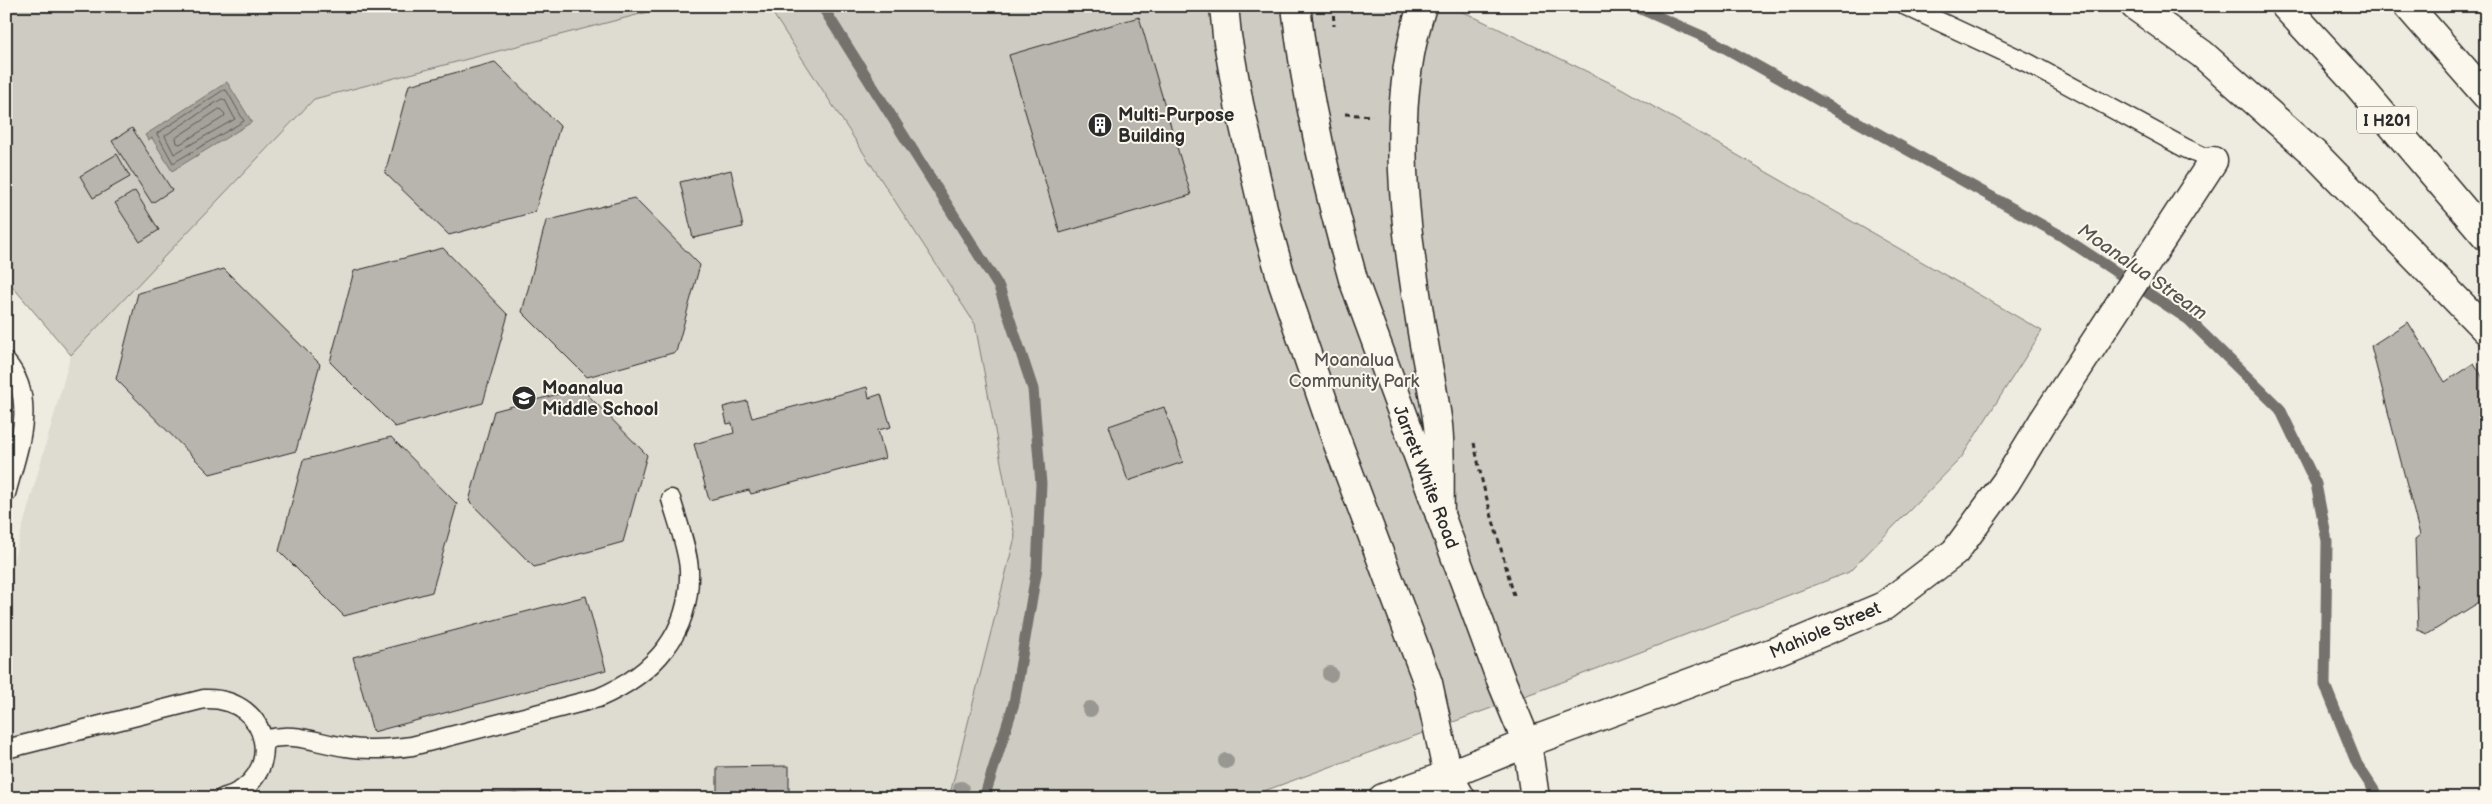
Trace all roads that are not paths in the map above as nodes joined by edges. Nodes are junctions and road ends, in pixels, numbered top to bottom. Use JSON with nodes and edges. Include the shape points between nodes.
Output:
{"nodes":[{"id":1,"x":1224,"y":6,"type":"edge"},
{"id":2,"x":1296,"y":6,"type":"edge"},
{"id":3,"x":1422,"y":6,"type":"edge"},
{"id":4,"x":1906,"y":6,"type":"edge"},
{"id":5,"x":2135,"y":6,"type":"edge"},
{"id":6,"x":2152,"y":6,"type":"edge"},
{"id":7,"x":2285,"y":6,"type":"edge"},
{"id":8,"x":2408,"y":6,"type":"edge"},
{"id":9,"x":2202,"y":54,"type":"junction"},
{"id":10,"x":2486,"y":95,"type":"edge"},
{"id":11,"x":2213,"y":161,"type":"joint"},
{"id":12,"x":2486,"y":236,"type":"edge"},
{"id":13,"x":2486,"y":330,"type":"edge"},
{"id":14,"x":6,"y":362,"type":"edge"},
{"id":15,"x":6,"y":494,"type":"edge"},
{"id":16,"x":671,"y":499,"type":"dead end"},
{"id":17,"x":1440,"y":516,"type":"junction"},
{"id":18,"x":263,"y":740,"type":"junction"},
{"id":19,"x":1528,"y":743,"type":"junction"},
{"id":20,"x":6,"y":749,"type":"edge"},
{"id":21,"x":1454,"y":787,"type":"edge"},
{"id":22,"x":223,"y":798,"type":"edge"},
{"id":23,"x":1383,"y":798,"type":"edge"},
{"id":24,"x":1535,"y":798,"type":"edge"}],
"edges":[{"from":1,"to":21,"type":"main road","via":[[1239,104],[1283,284],[1335,436],[1428,683]]},
{"from":2,"to":17,"type":"main road","name":"Jarrett White Road","via":[[1308,94],[1353,279]]},
{"from":3,"to":17,"type":"main road","via":[[1412,36],[1406,74],[1402,115],[1404,182],[1422,332],[1438,426]]},
{"from":4,"to":11,"type":"lane","via":[[2028,63]]},
{"from":5,"to":9,"type":"main road"},
{"from":6,"to":9,"type":"main road"},
{"from":7,"to":12,"type":"main road","number":"I H201"},
{"from":8,"to":10,"type":"main road"},
{"from":9,"to":13,"type":"main road","via":[[2319,158]]},
{"from":11,"to":19,"type":"main road","name":"Mahiole Street","via":[[2006,482],[1955,552],[1884,606],[1779,650]]},
{"from":14,"to":15,"type":"lane","via":[[18,378],[25,408]]},
{"from":16,"to":18,"type":"lane","via":[[689,568],[682,619],[657,660],[620,688],[598,698],[412,746],[346,748],[288,735]]},
{"from":17,"to":19,"type":"main road","name":"Jarrett White Road"},
{"from":18,"to":20,"type":"lane","via":[[259,726],[242,707],[218,699],[204,699]]},
{"from":18,"to":22,"type":"lane","via":[[264,754],[253,780],[242,790]]},
{"from":19,"to":21,"type":"main road","name":"Mahiole Street"},
{"from":19,"to":24,"type":"main road","name":"Jarrett White Road"},
{"from":21,"to":23,"type":"main road","name":"Mahiole Street"}]}
